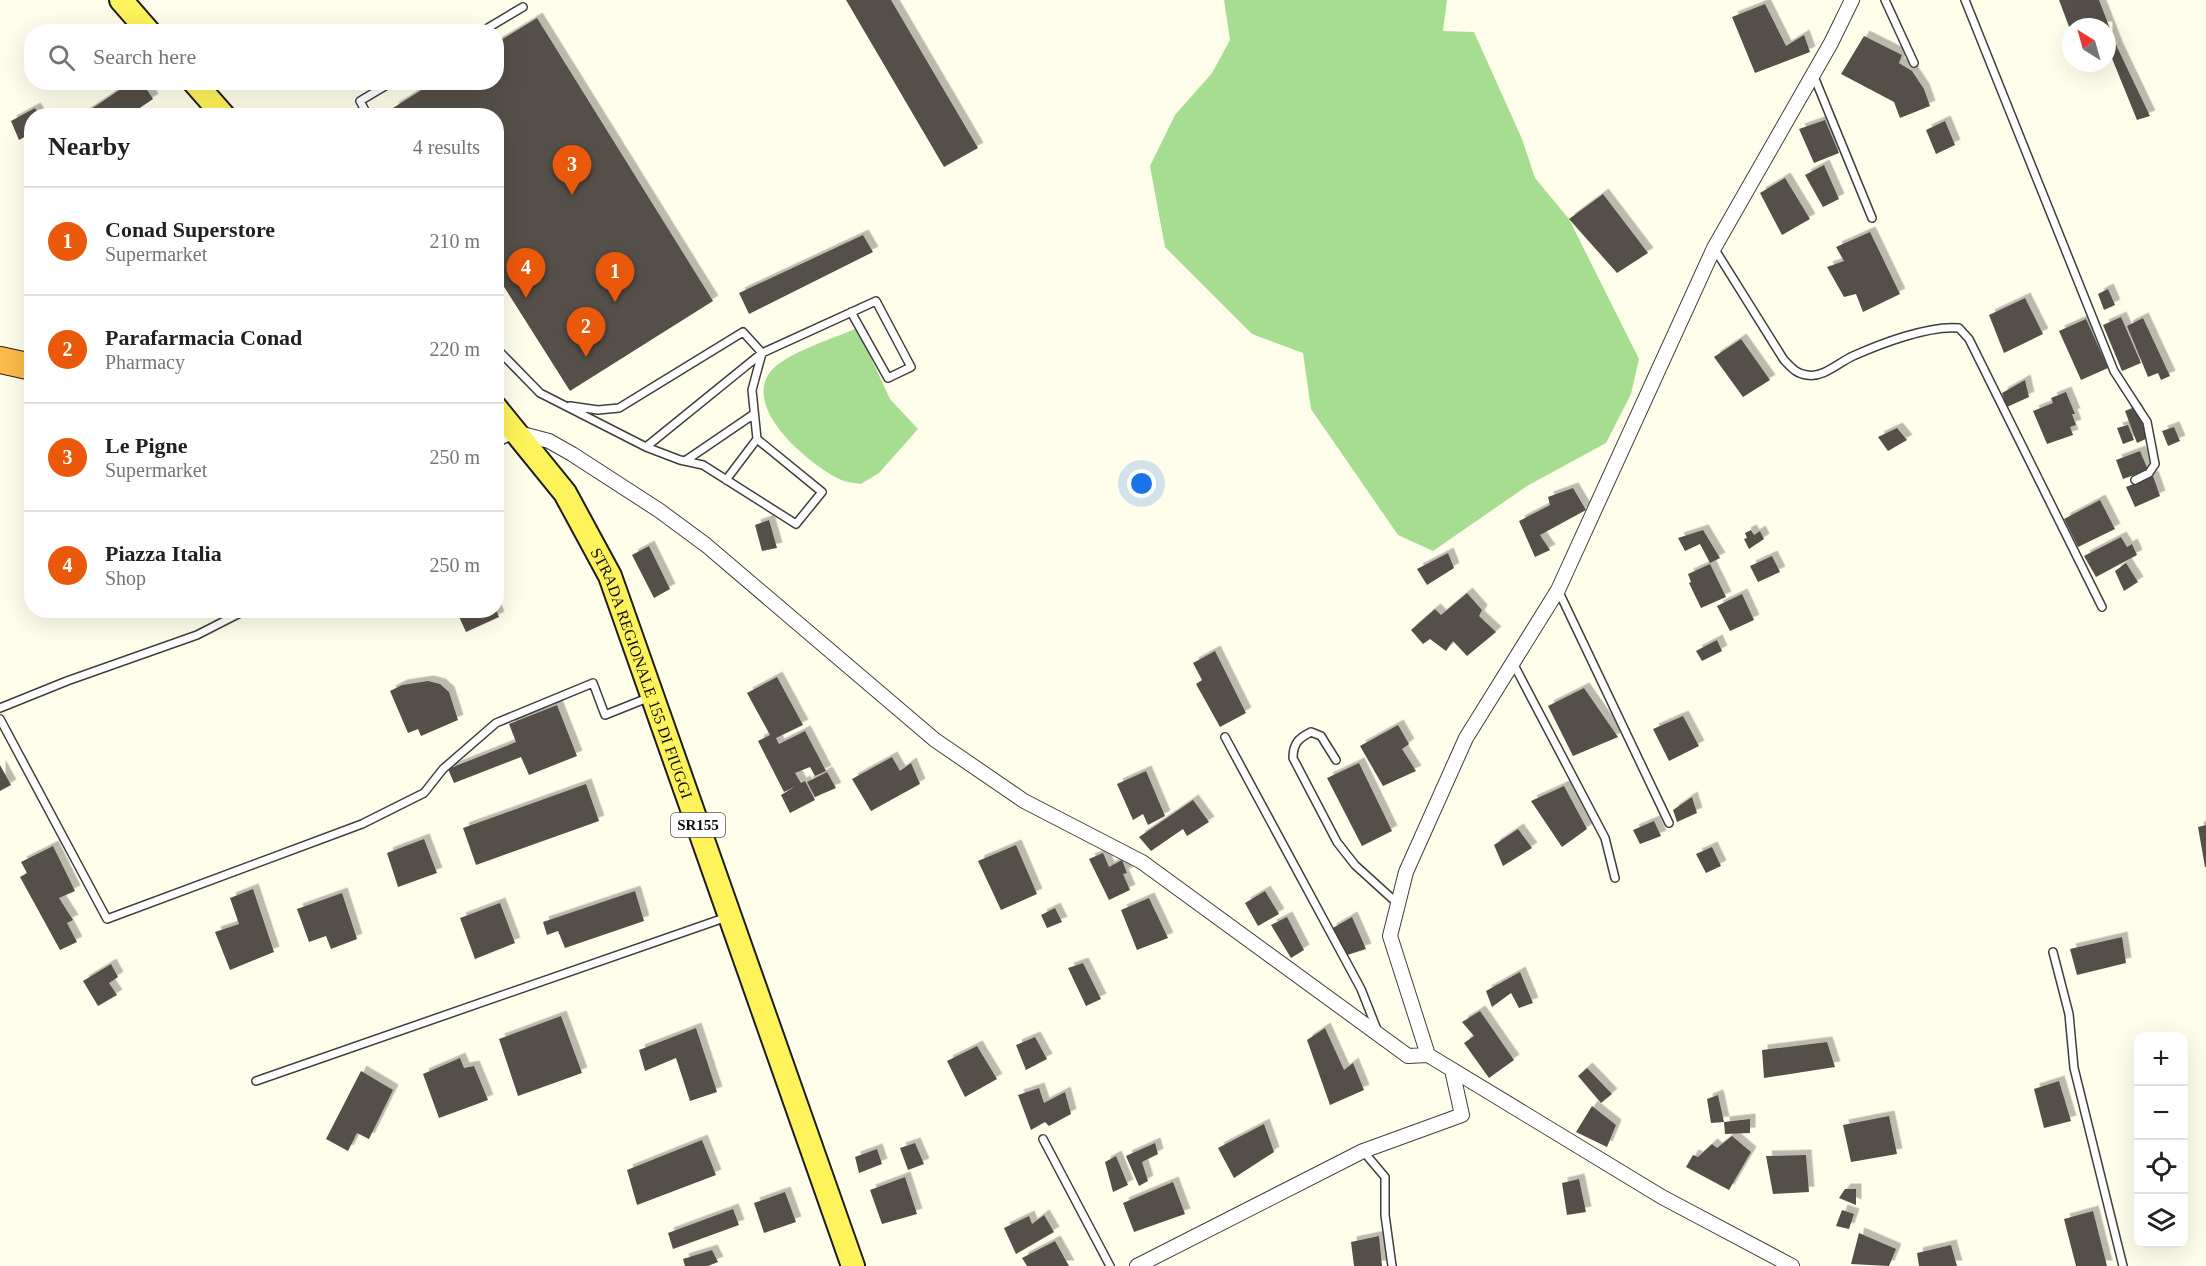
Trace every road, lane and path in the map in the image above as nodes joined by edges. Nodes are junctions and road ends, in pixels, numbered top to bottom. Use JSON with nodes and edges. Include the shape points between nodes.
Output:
{"nodes":[{"id":1,"x":121,"y":0,"type":"edge"},
{"id":2,"x":1852,"y":0,"type":"edge"},
{"id":3,"x":1885,"y":0,"type":"edge"},
{"id":4,"x":1965,"y":0,"type":"edge"},
{"id":5,"x":523,"y":7,"type":"dead end"},
{"id":6,"x":142,"y":24,"type":"edge"},
{"id":7,"x":494,"y":24,"type":"edge"},
{"id":8,"x":1914,"y":63,"type":"dead end"},
{"id":9,"x":1813,"y":74,"type":"junction"},
{"id":10,"x":201,"y":90,"type":"edge"},
{"id":11,"x":379,"y":90,"type":"edge"},
{"id":12,"x":217,"y":108,"type":"edge"},
{"id":13,"x":364,"y":108,"type":"edge"},
{"id":14,"x":1872,"y":218,"type":"dead end"},
{"id":15,"x":1714,"y":248,"type":"junction"},
{"id":16,"x":851,"y":312,"type":"junction"},
{"id":17,"x":762,"y":352,"type":"junction"},
{"id":18,"x":504,"y":356,"type":"edge"},
{"id":19,"x":0,"y":360,"type":"edge"},
{"id":20,"x":24,"y":365,"type":"edge"},
{"id":21,"x":564,"y":405,"type":"junction"},
{"id":22,"x":754,"y":414,"type":"junction"},
{"id":23,"x":504,"y":416,"type":"edge"},
{"id":24,"x":519,"y":432,"type":"junction"},
{"id":25,"x":504,"y":439,"type":"edge"},
{"id":26,"x":757,"y":439,"type":"junction"},
{"id":27,"x":646,"y":447,"type":"junction"},
{"id":28,"x":685,"y":461,"type":"junction"},
{"id":29,"x":726,"y":480,"type":"junction"},
{"id":30,"x":2135,"y":480,"type":"dead end"},
{"id":31,"x":1558,"y":590,"type":"junction"},
{"id":32,"x":2102,"y":607,"type":"dead end"},
{"id":33,"x":230,"y":618,"type":"edge"},
{"id":34,"x":1513,"y":663,"type":"junction"},
{"id":35,"x":652,"y":696,"type":"junction"},
{"id":36,"x":0,"y":708,"type":"edge"},
{"id":37,"x":0,"y":719,"type":"edge"},
{"id":38,"x":1225,"y":737,"type":"dead end"},
{"id":39,"x":1336,"y":760,"type":"dead end"},
{"id":40,"x":1669,"y":823,"type":"dead end"},
{"id":41,"x":1615,"y":878,"type":"dead end"},
{"id":42,"x":1398,"y":904,"type":"junction"},
{"id":43,"x":730,"y":916,"type":"junction"},
{"id":44,"x":2053,"y":952,"type":"dead end"},
{"id":45,"x":1379,"y":1034,"type":"junction"},
{"id":46,"x":1428,"y":1055,"type":"junction"},
{"id":47,"x":1452,"y":1070,"type":"junction"},
{"id":48,"x":256,"y":1081,"type":"dead end"},
{"id":49,"x":1043,"y":1139,"type":"dead end"},
{"id":50,"x":1363,"y":1151,"type":"junction"},
{"id":51,"x":854,"y":1266,"type":"edge"},
{"id":52,"x":1110,"y":1266,"type":"edge"},
{"id":53,"x":1137,"y":1266,"type":"edge"},
{"id":54,"x":1392,"y":1266,"type":"edge"},
{"id":55,"x":1792,"y":1266,"type":"edge"},
{"id":56,"x":2122,"y":1266,"type":"edge"}],
"edges":[{"from":1,"to":6,"type":"main road"},
{"from":2,"to":9,"type":"street"},
{"from":3,"to":8,"type":"lane"},
{"from":4,"to":30,"type":"lane","via":[[2114,371],[2147,422],[2155,464],[2149,473]]},
{"from":5,"to":7,"type":"lane"},
{"from":9,"to":14,"type":"lane"},
{"from":9,"to":15,"type":"street"},
{"from":10,"to":12,"type":"main road"},
{"from":11,"to":13,"type":"lane","via":[[360,101]]},
{"from":15,"to":31,"type":"street"},
{"from":15,"to":32,"type":"lane","via":[[1784,360],[1795,372],[1807,376],[1820,375],[1884,344],[1946,327],[1959,328],[1969,339]]},
{"from":16,"to":16,"type":"lane","via":[[888,378],[911,367],[876,301]]},
{"from":16,"to":17,"type":"lane"},
{"from":17,"to":21,"type":"lane","via":[[743,332],[619,408],[598,410]]},
{"from":17,"to":22,"type":"lane","via":[[752,390]]},
{"from":17,"to":27,"type":"lane"},
{"from":18,"to":21,"type":"lane","via":[[540,393]]},
{"from":19,"to":20,"type":"highway"},
{"from":21,"to":27,"type":"lane"},
{"from":22,"to":26,"type":"lane"},
{"from":22,"to":28,"type":"lane"},
{"from":23,"to":24,"type":"main road","name":"STRADA REGIONALE 155 DI FIUGGI","number":"SR155"},
{"from":24,"to":25,"type":"lane"},
{"from":24,"to":35,"type":"main road","name":"STRADA REGIONALE 155 DI FIUGGI","number":"SR155","via":[[565,493],[610,576]]},
{"from":24,"to":45,"type":"street","via":[[549,441],[660,511],[706,545],[935,740],[1024,801],[1142,862]]},
{"from":26,"to":29,"type":"lane"},
{"from":26,"to":29,"type":"lane","via":[[822,492],[796,524]]},
{"from":27,"to":28,"type":"lane"},
{"from":28,"to":29,"type":"lane","via":[[703,465]]},
{"from":31,"to":34,"type":"street"},
{"from":31,"to":40,"type":"lane"},
{"from":33,"to":36,"type":"lane","via":[[197,635]]},
{"from":34,"to":41,"type":"lane","via":[[1605,838]]},
{"from":34,"to":42,"type":"street","via":[[1467,738],[1406,872]]},
{"from":35,"to":37,"type":"lane","via":[[605,715],[593,683],[582,687],[496,723],[443,769],[424,793],[362,824],[107,919]]},
{"from":35,"to":43,"type":"main road","name":"STRADA REGIONALE 155 DI FIUGGI","number":"SR155"},
{"from":38,"to":45,"type":"lane","via":[[1360,989]]},
{"from":39,"to":42,"type":"lane","via":[[1321,736],[1311,732],[1300,737],[1293,748],[1293,758],[1337,842],[1361,871]]},
{"from":42,"to":46,"type":"street","via":[[1390,936]]},
{"from":43,"to":48,"type":"lane"},
{"from":43,"to":51,"type":"main road","name":"STRADA REGIONALE 155 DI FIUGGI","number":"SR155"},
{"from":44,"to":56,"type":"lane","via":[[2069,1014],[2074,1068]]},
{"from":45,"to":46,"type":"street","via":[[1408,1056]]},
{"from":46,"to":47,"type":"street"},
{"from":47,"to":50,"type":"street","via":[[1461,1115]]},
{"from":47,"to":55,"type":"street","via":[[1662,1197]]},
{"from":49,"to":52,"type":"lane"},
{"from":50,"to":53,"type":"street"},
{"from":50,"to":54,"type":"lane","via":[[1385,1177]]}]}
